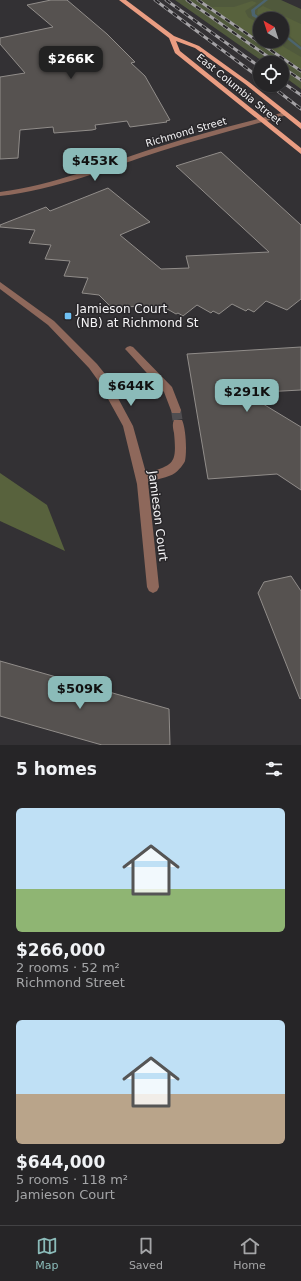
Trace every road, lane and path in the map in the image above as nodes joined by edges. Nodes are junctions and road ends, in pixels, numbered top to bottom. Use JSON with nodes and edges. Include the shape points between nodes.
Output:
{"nodes":[{"id":1,"x":122,"y":0,"type":"edge"},
{"id":2,"x":172,"y":37,"type":"junction"},
{"id":3,"x":285,"y":114,"type":"junction"},
{"id":4,"x":262,"y":120,"type":"junction"},
{"id":5,"x":301,"y":127,"type":"edge"},
{"id":6,"x":301,"y":152,"type":"edge"},
{"id":7,"x":0,"y":194,"type":"edge"},
{"id":8,"x":0,"y":285,"type":"edge"},
{"id":9,"x":130,"y":349,"type":"dead end"},
{"id":10,"x":176,"y":410,"type":"tunnel mouth"},
{"id":11,"x":178,"y":423,"type":"tunnel mouth"},
{"id":12,"x":142,"y":479,"type":"junction"},
{"id":13,"x":153,"y":587,"type":"dead end"}],
"edges":[{"from":1,"to":2,"type":"main road","name":"East Columbia Street"},
{"from":2,"to":3,"type":"main road","name":"East Columbia Street","via":[[197,47]]},
{"from":2,"to":4,"type":"main road","name":"East Columbia Street","via":[[176,52]]},
{"from":3,"to":4,"type":"street","name":"Richmond Street"},
{"from":3,"to":5,"type":"main road","name":"East Columbia Street"},
{"from":4,"to":6,"type":"main road","name":"East Columbia Street"},
{"from":4,"to":7,"type":"street","name":"Richmond Street","via":[[159,149],[74,178]]},
{"from":8,"to":12,"type":"street","name":"Jamieson Court","via":[[51,323],[88,360],[101,377],[128,426]]},
{"from":9,"to":10,"type":"street","via":[[168,390]]},
{"from":11,"to":12,"type":"street","via":[[179,461],[171,470]]},
{"from":12,"to":13,"type":"street","name":"Jamieson Court"}]}
